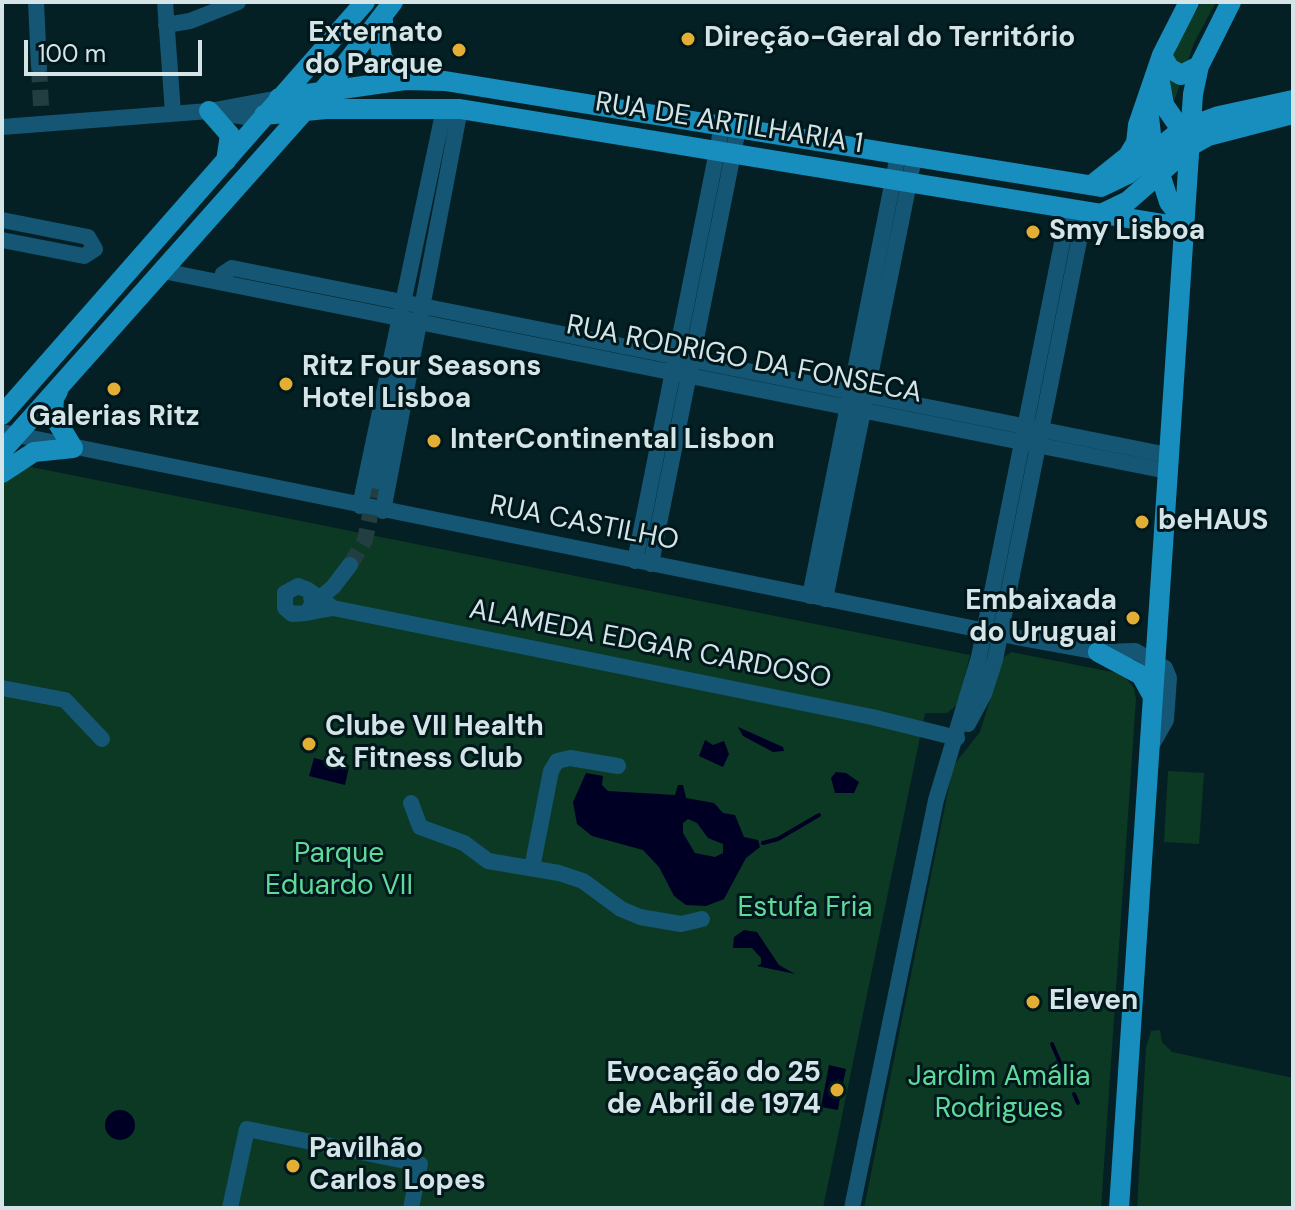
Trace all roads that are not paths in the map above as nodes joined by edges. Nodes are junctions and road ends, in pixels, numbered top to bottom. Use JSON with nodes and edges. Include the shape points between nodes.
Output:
{"nodes":[{"id":1,"x":36,"y":2,"type":"edge"},
{"id":2,"x":165,"y":2,"type":"edge"},
{"id":3,"x":238,"y":2,"type":"edge"},
{"id":4,"x":365,"y":2,"type":"edge"},
{"id":5,"x":1189,"y":2,"type":"edge"},
{"id":6,"x":1231,"y":2,"type":"edge"},
{"id":7,"x":390,"y":6,"type":"edge"},
{"id":8,"x":166,"y":25,"type":"junction"},
{"id":9,"x":1160,"y":63,"type":"junction"},
{"id":10,"x":39,"y":66,"type":"tunnel mouth"},
{"id":11,"x":1199,"y":66,"type":"junction"},
{"id":12,"x":405,"y":80,"type":"junction"},
{"id":13,"x":1147,"y":96,"type":"junction"},
{"id":14,"x":279,"y":98,"type":"junction"},
{"id":15,"x":1293,"y":100,"type":"edge"},
{"id":16,"x":318,"y":104,"type":"junction"},
{"id":17,"x":41,"y":106,"type":"tunnel mouth"},
{"id":18,"x":452,"y":109,"type":"junction"},
{"id":19,"x":209,"y":111,"type":"junction"},
{"id":20,"x":173,"y":113,"type":"junction"},
{"id":21,"x":1293,"y":114,"type":"edge"},
{"id":22,"x":264,"y":115,"type":"junction"},
{"id":23,"x":42,"y":123,"type":"junction"},
{"id":24,"x":2,"y":127,"type":"edge"},
{"id":25,"x":730,"y":128,"type":"junction"},
{"id":26,"x":1188,"y":134,"type":"junction"},
{"id":27,"x":725,"y":152,"type":"junction"},
{"id":28,"x":1153,"y":152,"type":"junction"},
{"id":29,"x":906,"y":156,"type":"junction"},
{"id":30,"x":226,"y":163,"type":"junction"},
{"id":31,"x":1160,"y":173,"type":"junction"},
{"id":32,"x":901,"y":181,"type":"junction"},
{"id":33,"x":1090,"y":186,"type":"junction"},
{"id":34,"x":1085,"y":211,"type":"junction"},
{"id":35,"x":2,"y":220,"type":"edge"},
{"id":36,"x":1183,"y":224,"type":"junction"},
{"id":37,"x":2,"y":240,"type":"edge"},
{"id":38,"x":163,"y":271,"type":"junction"},
{"id":39,"x":411,"y":314,"type":"junction"},
{"id":40,"x":682,"y":366,"type":"junction"},
{"id":41,"x":65,"y":381,"type":"junction"},
{"id":42,"x":857,"y":401,"type":"junction"},
{"id":43,"x":2,"y":415,"type":"edge"},
{"id":44,"x":9,"y":434,"type":"edge"},
{"id":45,"x":1032,"y":436,"type":"junction"},
{"id":46,"x":73,"y":448,"type":"junction"},
{"id":47,"x":2,"y":451,"type":"edge"},
{"id":48,"x":1168,"y":463,"type":"junction"},
{"id":49,"x":2,"y":473,"type":"edge"},
{"id":50,"x":377,"y":481,"type":"tunnel mouth"},
{"id":51,"x":360,"y":506,"type":"junction"},
{"id":52,"x":383,"y":511,"type":"junction"},
{"id":53,"x":643,"y":563,"type":"junction"},
{"id":54,"x":346,"y":570,"type":"tunnel mouth"},
{"id":55,"x":817,"y":597,"type":"junction"},
{"id":56,"x":1156,"y":626,"type":"junction"},
{"id":57,"x":992,"y":632,"type":"junction"},
{"id":58,"x":1131,"y":651,"type":"junction"},
{"id":59,"x":1098,"y":652,"type":"junction"},
{"id":60,"x":1155,"y":663,"type":"junction"},
{"id":61,"x":2,"y":688,"type":"edge"},
{"id":62,"x":1152,"y":695,"type":"junction"},
{"id":63,"x":957,"y":738,"type":"junction"},
{"id":64,"x":102,"y":739,"type":"dead end"},
{"id":65,"x":1148,"y":757,"type":"junction"},
{"id":66,"x":618,"y":766,"type":"dead end"},
{"id":67,"x":411,"y":803,"type":"dead end"},
{"id":68,"x":532,"y":868,"type":"junction"},
{"id":69,"x":702,"y":919,"type":"dead end"},
{"id":70,"x":230,"y":1208,"type":"edge"},
{"id":71,"x":411,"y":1208,"type":"edge"},
{"id":72,"x":852,"y":1208,"type":"edge"},
{"id":73,"x":1119,"y":1208,"type":"edge"}],
"edges":[{"from":1,"to":10,"type":"street"},
{"from":2,"to":8,"type":"street"},
{"from":3,"to":8,"type":"street"},
{"from":4,"to":14,"type":"main road"},
{"from":4,"to":16,"type":"main road","via":[[318,69]]},
{"from":5,"to":9,"type":"main road"},
{"from":6,"to":11,"type":"main road"},
{"from":7,"to":12,"type":"main road","via":[[378,31],[379,45],[387,68]]},
{"from":7,"to":16,"type":"main road"},
{"from":8,"to":20,"type":"street"},
{"from":9,"to":11,"type":"main road","via":[[1181,75]]},
{"from":9,"to":13,"type":"main road"},
{"from":9,"to":26,"type":"main road","via":[[1164,105]]},
{"from":11,"to":26,"type":"main road"},
{"from":12,"to":16,"type":"main road","name":"RUA DE ARTILHARIA 1"},
{"from":12,"to":25,"type":"main road","name":"RUA DE ARTILHARIA 1","via":[[445,81]]},
{"from":13,"to":28,"type":"main road"},
{"from":13,"to":33,"type":"main road","via":[[1128,156]]},
{"from":14,"to":16,"type":"main road","name":"RUA DE ARTILHARIA 1"},
{"from":14,"to":19,"type":"street"},
{"from":14,"to":22,"type":"main road"},
{"from":15,"to":26,"type":"main road"},
{"from":16,"to":18,"type":"main road","name":"RUA DE ARTILHARIA 1"},
{"from":16,"to":22,"type":"main road","name":"RUA DE ARTILHARIA 1"},
{"from":16,"to":38,"type":"main road"},
{"from":17,"to":23,"type":"street"},
{"from":18,"to":27,"type":"main road","name":"RUA DE ARTILHARIA 1"},
{"from":18,"to":39,"type":"street"},
{"from":19,"to":20,"type":"street"},
{"from":19,"to":22,"type":"street"},
{"from":19,"to":30,"type":"main road","via":[[230,135]]},
{"from":20,"to":23,"type":"street"},
{"from":21,"to":26,"type":"main road"},
{"from":22,"to":30,"type":"main road"},
{"from":23,"to":24,"type":"street"},
{"from":25,"to":27,"type":"street"},
{"from":25,"to":29,"type":"main road","name":"RUA DE ARTILHARIA 1"},
{"from":26,"to":28,"type":"main road","name":"RUA DE ARTILHARIA 1"},
{"from":26,"to":31,"type":"main road"},
{"from":26,"to":36,"type":"main road"},
{"from":27,"to":32,"type":"main road","name":"RUA DE ARTILHARIA 1"},
{"from":27,"to":40,"type":"street"},
{"from":28,"to":31,"type":"main road"},
{"from":28,"to":33,"type":"main road","name":"RUA DE ARTILHARIA 1","via":[[1113,184]]},
{"from":29,"to":32,"type":"street"},
{"from":29,"to":33,"type":"main road","name":"RUA DE ARTILHARIA 1"},
{"from":30,"to":43,"type":"main road"},
{"from":31,"to":34,"type":"main road","via":[[1128,201]]},
{"from":31,"to":36,"type":"main road"},
{"from":32,"to":34,"type":"main road","name":"RUA DE ARTILHARIA 1"},
{"from":32,"to":42,"type":"street"},
{"from":33,"to":34,"type":"main road"},
{"from":34,"to":36,"type":"main road","name":"RUA DE ARTILHARIA 1"},
{"from":34,"to":45,"type":"street"},
{"from":35,"to":37,"type":"street","via":[[88,237],[95,249],[84,256]]},
{"from":36,"to":48,"type":"main road"},
{"from":38,"to":39,"type":"street","name":"RUA RODRIGO DA FONSECA","via":[[312,292]]},
{"from":38,"to":41,"type":"main road"},
{"from":39,"to":40,"type":"street","name":"RUA RODRIGO DA FONSECA"},
{"from":39,"to":50,"type":"street"},
{"from":39,"to":51,"type":"street"},
{"from":39,"to":52,"type":"street"},
{"from":40,"to":42,"type":"street","name":"RUA RODRIGO DA FONSECA"},
{"from":40,"to":53,"type":"street"},
{"from":41,"to":44,"type":"main road"},
{"from":41,"to":46,"type":"main road","via":[[53,411]]},
{"from":42,"to":45,"type":"street","name":"RUA RODRIGO DA FONSECA"},
{"from":42,"to":55,"type":"street"},
{"from":44,"to":46,"type":"street","name":"RUA CASTILHO"},
{"from":44,"to":47,"type":"main road"},
{"from":45,"to":48,"type":"street","name":"RUA RODRIGO DA FONSECA"},
{"from":45,"to":57,"type":"street"},
{"from":46,"to":49,"type":"main road","via":[[34,452]]},
{"from":46,"to":51,"type":"street","name":"RUA CASTILHO"},
{"from":48,"to":56,"type":"main road"},
{"from":51,"to":52,"type":"street","name":"RUA CASTILHO"},
{"from":52,"to":53,"type":"street","name":"RUA CASTILHO"},
{"from":53,"to":55,"type":"street","name":"RUA CASTILHO"},
{"from":54,"to":63,"type":"street","name":"ALAMEDA EDGAR CARDOSO","via":[[315,601]]},
{"from":55,"to":57,"type":"street","name":"RUA CASTILHO"},
{"from":56,"to":58,"type":"street","via":[[1150,640]]},
{"from":56,"to":60,"type":"main road"},
{"from":57,"to":59,"type":"street","name":"RUA CASTILHO"},
{"from":57,"to":63,"type":"street","via":[[984,694]]},
{"from":58,"to":59,"type":"street","name":"RUA CASTILHO"},
{"from":58,"to":60,"type":"street","name":"RUA CASTILHO"},
{"from":59,"to":62,"type":"main road","via":[[1141,675]]},
{"from":60,"to":62,"type":"main road"},
{"from":60,"to":65,"type":"street","via":[[1169,678],[1167,715]]},
{"from":61,"to":64,"type":"street","via":[[65,700]]},
{"from":62,"to":65,"type":"main road"},
{"from":63,"to":72,"type":"street","via":[[936,800]]},
{"from":65,"to":73,"type":"main road"},
{"from":66,"to":68,"type":"street","via":[[570,758],[557,761]]},
{"from":67,"to":68,"type":"street","via":[[420,827],[464,843],[488,861]]},
{"from":68,"to":69,"type":"street","via":[[583,881],[640,917],[681,924]]},
{"from":70,"to":71,"type":"street","via":[[247,1129],[420,1164]]}]}
